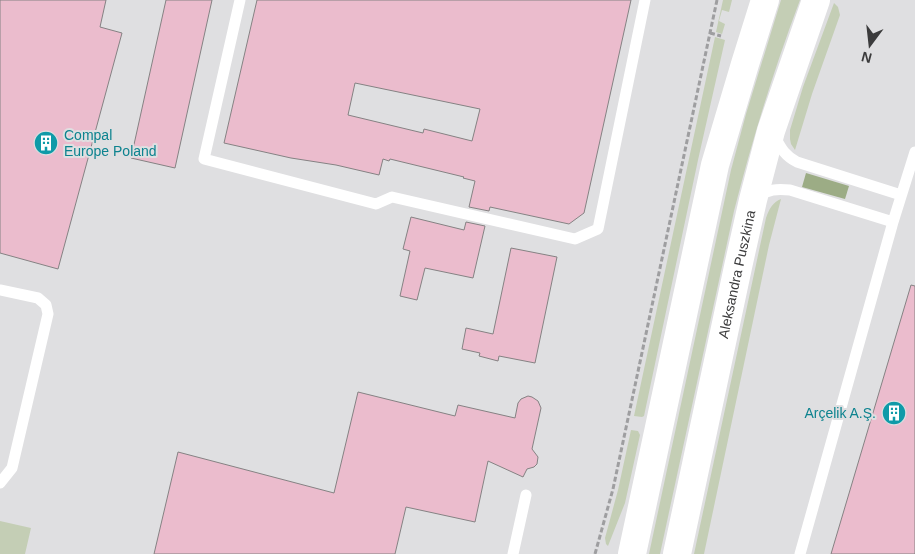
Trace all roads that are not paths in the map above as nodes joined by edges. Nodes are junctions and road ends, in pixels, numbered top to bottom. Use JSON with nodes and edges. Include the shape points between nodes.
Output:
{"nodes":[{"id":1,"x":240,"y":0,"type":"edge"},
{"id":2,"x":645,"y":0,"type":"edge"},
{"id":3,"x":765,"y":0,"type":"edge"},
{"id":4,"x":816,"y":0,"type":"edge"},
{"id":5,"x":771,"y":132,"type":"junction"},
{"id":6,"x":915,"y":152,"type":"edge"},
{"id":7,"x":901,"y":195,"type":"junction"},
{"id":8,"x":753,"y":200,"type":"junction"},
{"id":9,"x":893,"y":222,"type":"junction"},
{"id":10,"x":0,"y":290,"type":"edge"},
{"id":11,"x":0,"y":483,"type":"edge"},
{"id":12,"x":526,"y":495,"type":"dead end"},
{"id":13,"x":513,"y":554,"type":"edge"},
{"id":14,"x":632,"y":554,"type":"edge"},
{"id":15,"x":677,"y":554,"type":"edge"},
{"id":16,"x":800,"y":554,"type":"edge"}],
"edges":[{"from":1,"to":2,"type":"lane","via":[[204,159],[376,204],[392,197],[575,238],[598,229]]},
{"from":3,"to":14,"type":"main road","via":[[715,165]]},
{"from":4,"to":5,"type":"main road","name":"Aleksandra Puszkina"},
{"from":5,"to":7,"type":"lane","via":[[782,151],[797,162]]},
{"from":5,"to":8,"type":"main road","name":"Aleksandra Puszkina"},
{"from":6,"to":7,"type":"lane"},
{"from":7,"to":9,"type":"lane"},
{"from":8,"to":9,"type":"lane","via":[[772,189],[790,190]]},
{"from":8,"to":15,"type":"main road","name":"Aleksandra Puszkina"},
{"from":9,"to":16,"type":"lane"},
{"from":10,"to":11,"type":"lane","via":[[38,298],[46,305],[48,314],[12,468]]},
{"from":12,"to":13,"type":"lane"}]}
